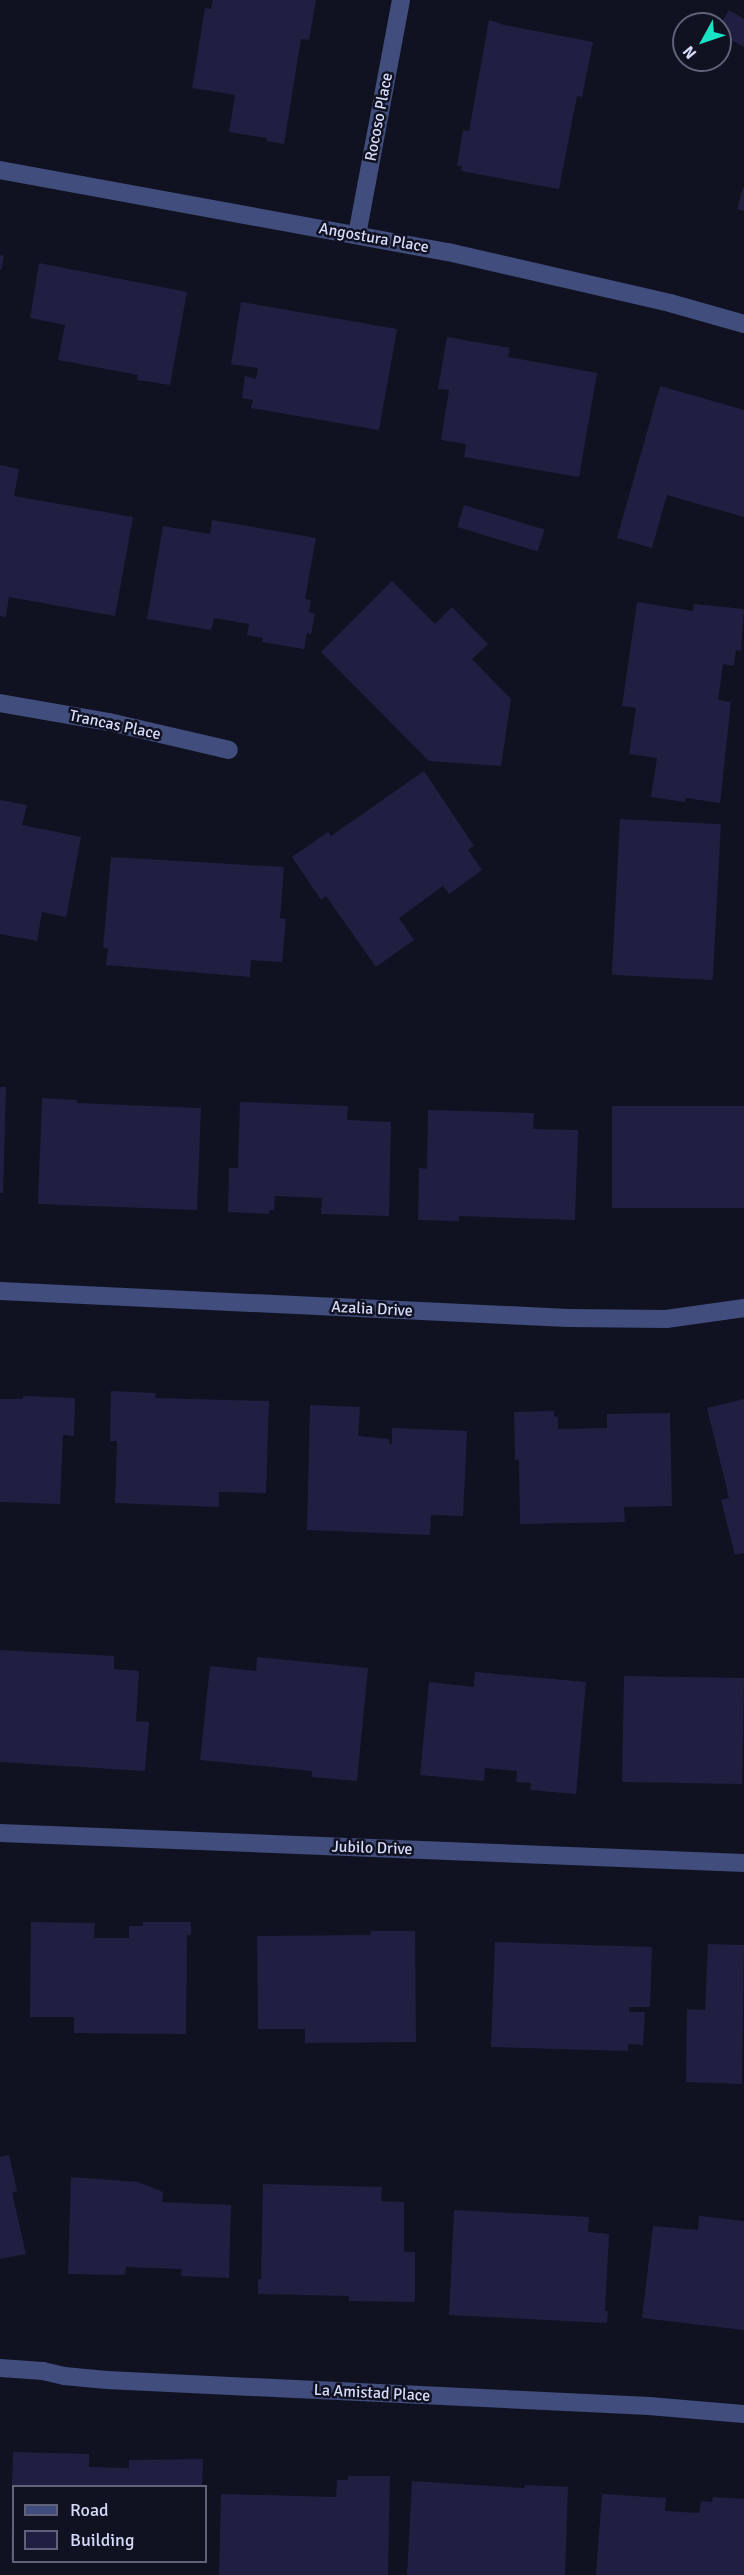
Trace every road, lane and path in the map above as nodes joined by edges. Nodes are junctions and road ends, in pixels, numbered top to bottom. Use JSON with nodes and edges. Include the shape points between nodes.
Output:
{"nodes":[{"id":1,"x":401,"y":0,"type":"edge"},
{"id":2,"x":0,"y":170,"type":"edge"},
{"id":3,"x":357,"y":235,"type":"junction"},
{"id":4,"x":744,"y":324,"type":"edge"},
{"id":5,"x":0,"y":703,"type":"edge"},
{"id":6,"x":229,"y":750,"type":"dead end"},
{"id":7,"x":0,"y":1291,"type":"edge"},
{"id":8,"x":744,"y":1308,"type":"edge"},
{"id":9,"x":0,"y":1833,"type":"edge"},
{"id":10,"x":744,"y":1863,"type":"edge"},
{"id":11,"x":0,"y":2368,"type":"edge"},
{"id":12,"x":744,"y":2414,"type":"edge"}],
"edges":[{"from":1,"to":3,"type":"street","name":"Rocoso Place"},
{"from":2,"to":3,"type":"street","name":"Angostura Place"},
{"from":3,"to":4,"type":"street","name":"Angostura Place","via":[[670,303]]},
{"from":5,"to":6,"type":"street","name":"Trancas Place","via":[[109,722]]},
{"from":7,"to":8,"type":"street","name":"Azalia Drive","via":[[568,1318],[666,1319]]},
{"from":9,"to":10,"type":"street","name":"Jubilo Drive"},
{"from":11,"to":12,"type":"street","name":"La Amistad Place","via":[[107,2380]]}]}
